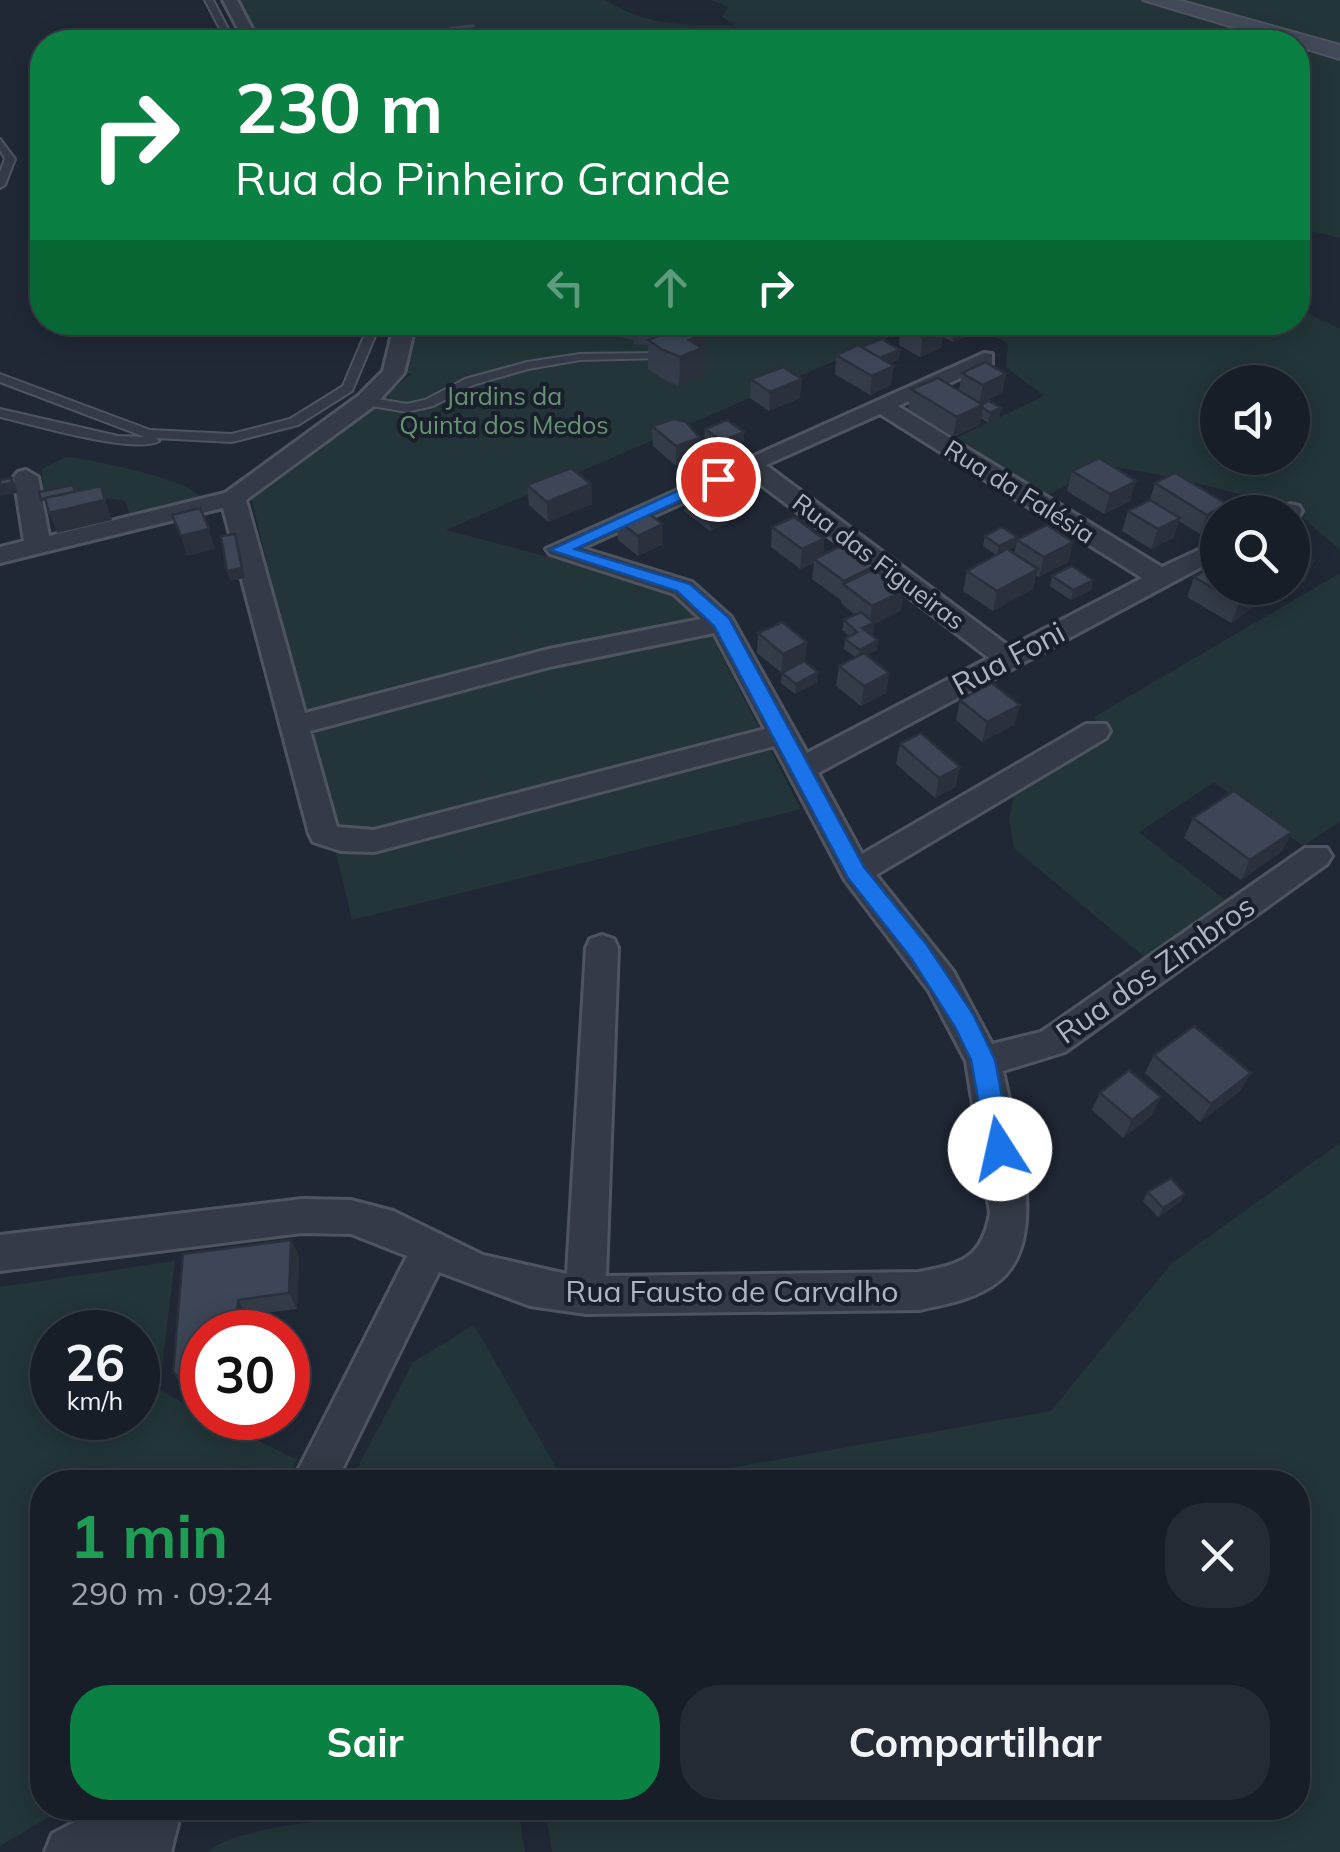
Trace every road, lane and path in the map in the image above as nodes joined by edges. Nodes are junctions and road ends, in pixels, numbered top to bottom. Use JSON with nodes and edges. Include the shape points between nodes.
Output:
{"nodes":[{"id":1,"x":208,"y":0,"type":"edge"},
{"id":2,"x":230,"y":0,"type":"edge"},
{"id":3,"x":1154,"y":0,"type":"edge"},
{"id":4,"x":224,"y":30,"type":"edge"},
{"id":5,"x":246,"y":30,"type":"edge"},
{"id":6,"x":1261,"y":30,"type":"edge"},
{"id":7,"x":1310,"y":44,"type":"edge"},
{"id":8,"x":1340,"y":52,"type":"edge"},
{"id":9,"x":0,"y":142,"type":"edge"},
{"id":10,"x":0,"y":185,"type":"edge"},
{"id":11,"x":370,"y":335,"type":"edge"},
{"id":12,"x":403,"y":335,"type":"edge"},
{"id":13,"x":660,"y":356,"type":"edge"},
{"id":14,"x":984,"y":359,"type":"edge"},
{"id":15,"x":0,"y":378,"type":"edge"},
{"id":16,"x":366,"y":401,"type":"junction"},
{"id":17,"x":882,"y":406,"type":"junction"},
{"id":18,"x":0,"y":413,"type":"edge"},
{"id":19,"x":183,"y":439,"type":"junction"},
{"id":20,"x":750,"y":465,"type":"junction"},
{"id":21,"x":26,"y":476,"type":"dead end"},
{"id":22,"x":233,"y":498,"type":"junction"},
{"id":23,"x":38,"y":546,"type":"junction"},
{"id":24,"x":0,"y":556,"type":"edge"},
{"id":25,"x":1200,"y":557,"type":"edge"},
{"id":26,"x":1158,"y":578,"type":"junction"},
{"id":27,"x":722,"y":622,"type":"junction"},
{"id":28,"x":1008,"y":658,"type":"junction"},
{"id":29,"x":296,"y":724,"type":"junction"},
{"id":30,"x":1096,"y":731,"type":"dead end"},
{"id":31,"x":780,"y":735,"type":"junction"},
{"id":32,"x":799,"y":770,"type":"junction"},
{"id":33,"x":1316,"y":856,"type":"dead end"},
{"id":34,"x":856,"y":872,"type":"junction"},
{"id":35,"x":602,"y":948,"type":"dead end"},
{"id":36,"x":983,"y":1060,"type":"junction"},
{"id":37,"x":431,"y":1249,"type":"junction"},
{"id":38,"x":0,"y":1254,"type":"edge"},
{"id":39,"x":586,"y":1294,"type":"junction"},
{"id":40,"x":319,"y":1470,"type":"edge"},
{"id":41,"x":127,"y":1820,"type":"edge"},
{"id":42,"x":153,"y":1820,"type":"edge"},
{"id":43,"x":70,"y":1852,"type":"edge"},
{"id":44,"x":146,"y":1852,"type":"edge"}],
"edges":[{"from":1,"to":4,"type":"lane"},
{"from":2,"to":5,"type":"street"},
{"from":3,"to":6,"type":"main road"},
{"from":7,"to":8,"type":"main road"},
{"from":9,"to":10,"type":"lane","via":[[10,160]]},
{"from":11,"to":19,"type":"lane","via":[[348,388],[324,406],[262,432]]},
{"from":12,"to":16,"type":"street","via":[[393,373]]},
{"from":13,"to":16,"type":"lane","via":[[527,366],[407,408]]},
{"from":14,"to":17,"type":"street"},
{"from":15,"to":19,"type":"lane","via":[[148,434]]},
{"from":16,"to":22,"type":"street"},
{"from":17,"to":20,"type":"street"},
{"from":17,"to":26,"type":"street","name":"Rua da Falésia"},
{"from":18,"to":19,"type":"lane","via":[[118,440]]},
{"from":20,"to":27,"type":"street","name":"Rua Fausto de Carvalho","via":[[559,550],[684,588]]},
{"from":20,"to":28,"type":"street","name":"Rua das Figueiras"},
{"from":21,"to":23,"type":"street"},
{"from":22,"to":23,"type":"street"},
{"from":22,"to":29,"type":"street"},
{"from":23,"to":24,"type":"street"},
{"from":25,"to":26,"type":"street","name":"Rua Foni"},
{"from":26,"to":28,"type":"street","name":"Rua Foni"},
{"from":27,"to":29,"type":"street","via":[[549,658]]},
{"from":27,"to":31,"type":"street","name":"Rua Fausto de Carvalho"},
{"from":28,"to":32,"type":"street","name":"Rua Foni"},
{"from":29,"to":31,"type":"street","via":[[324,834],[374,841]]},
{"from":30,"to":34,"type":"street"},
{"from":31,"to":32,"type":"street","name":"Rua Fausto de Carvalho"},
{"from":32,"to":34,"type":"street","name":"Rua Fausto de Carvalho"},
{"from":33,"to":36,"type":"street","name":"Rua dos Zimbros","via":[[1053,1042]]},
{"from":34,"to":36,"type":"street","name":"Rua Fausto de Carvalho","via":[[941,981]]},
{"from":35,"to":39,"type":"street"},
{"from":36,"to":39,"type":"street","name":"Rua Fausto de Carvalho","via":[[1009,1213],[1004,1244],[986,1267],[958,1282],[879,1294]]},
{"from":37,"to":38,"type":"street","name":"Rua Fausto de Carvalho","via":[[392,1228],[351,1217],[302,1216]]},
{"from":37,"to":39,"type":"street","name":"Rua Fausto de Carvalho","via":[[530,1287]]},
{"from":37,"to":40,"type":"street"},
{"from":41,"to":43,"type":"street"},
{"from":42,"to":44,"type":"street"}]}
